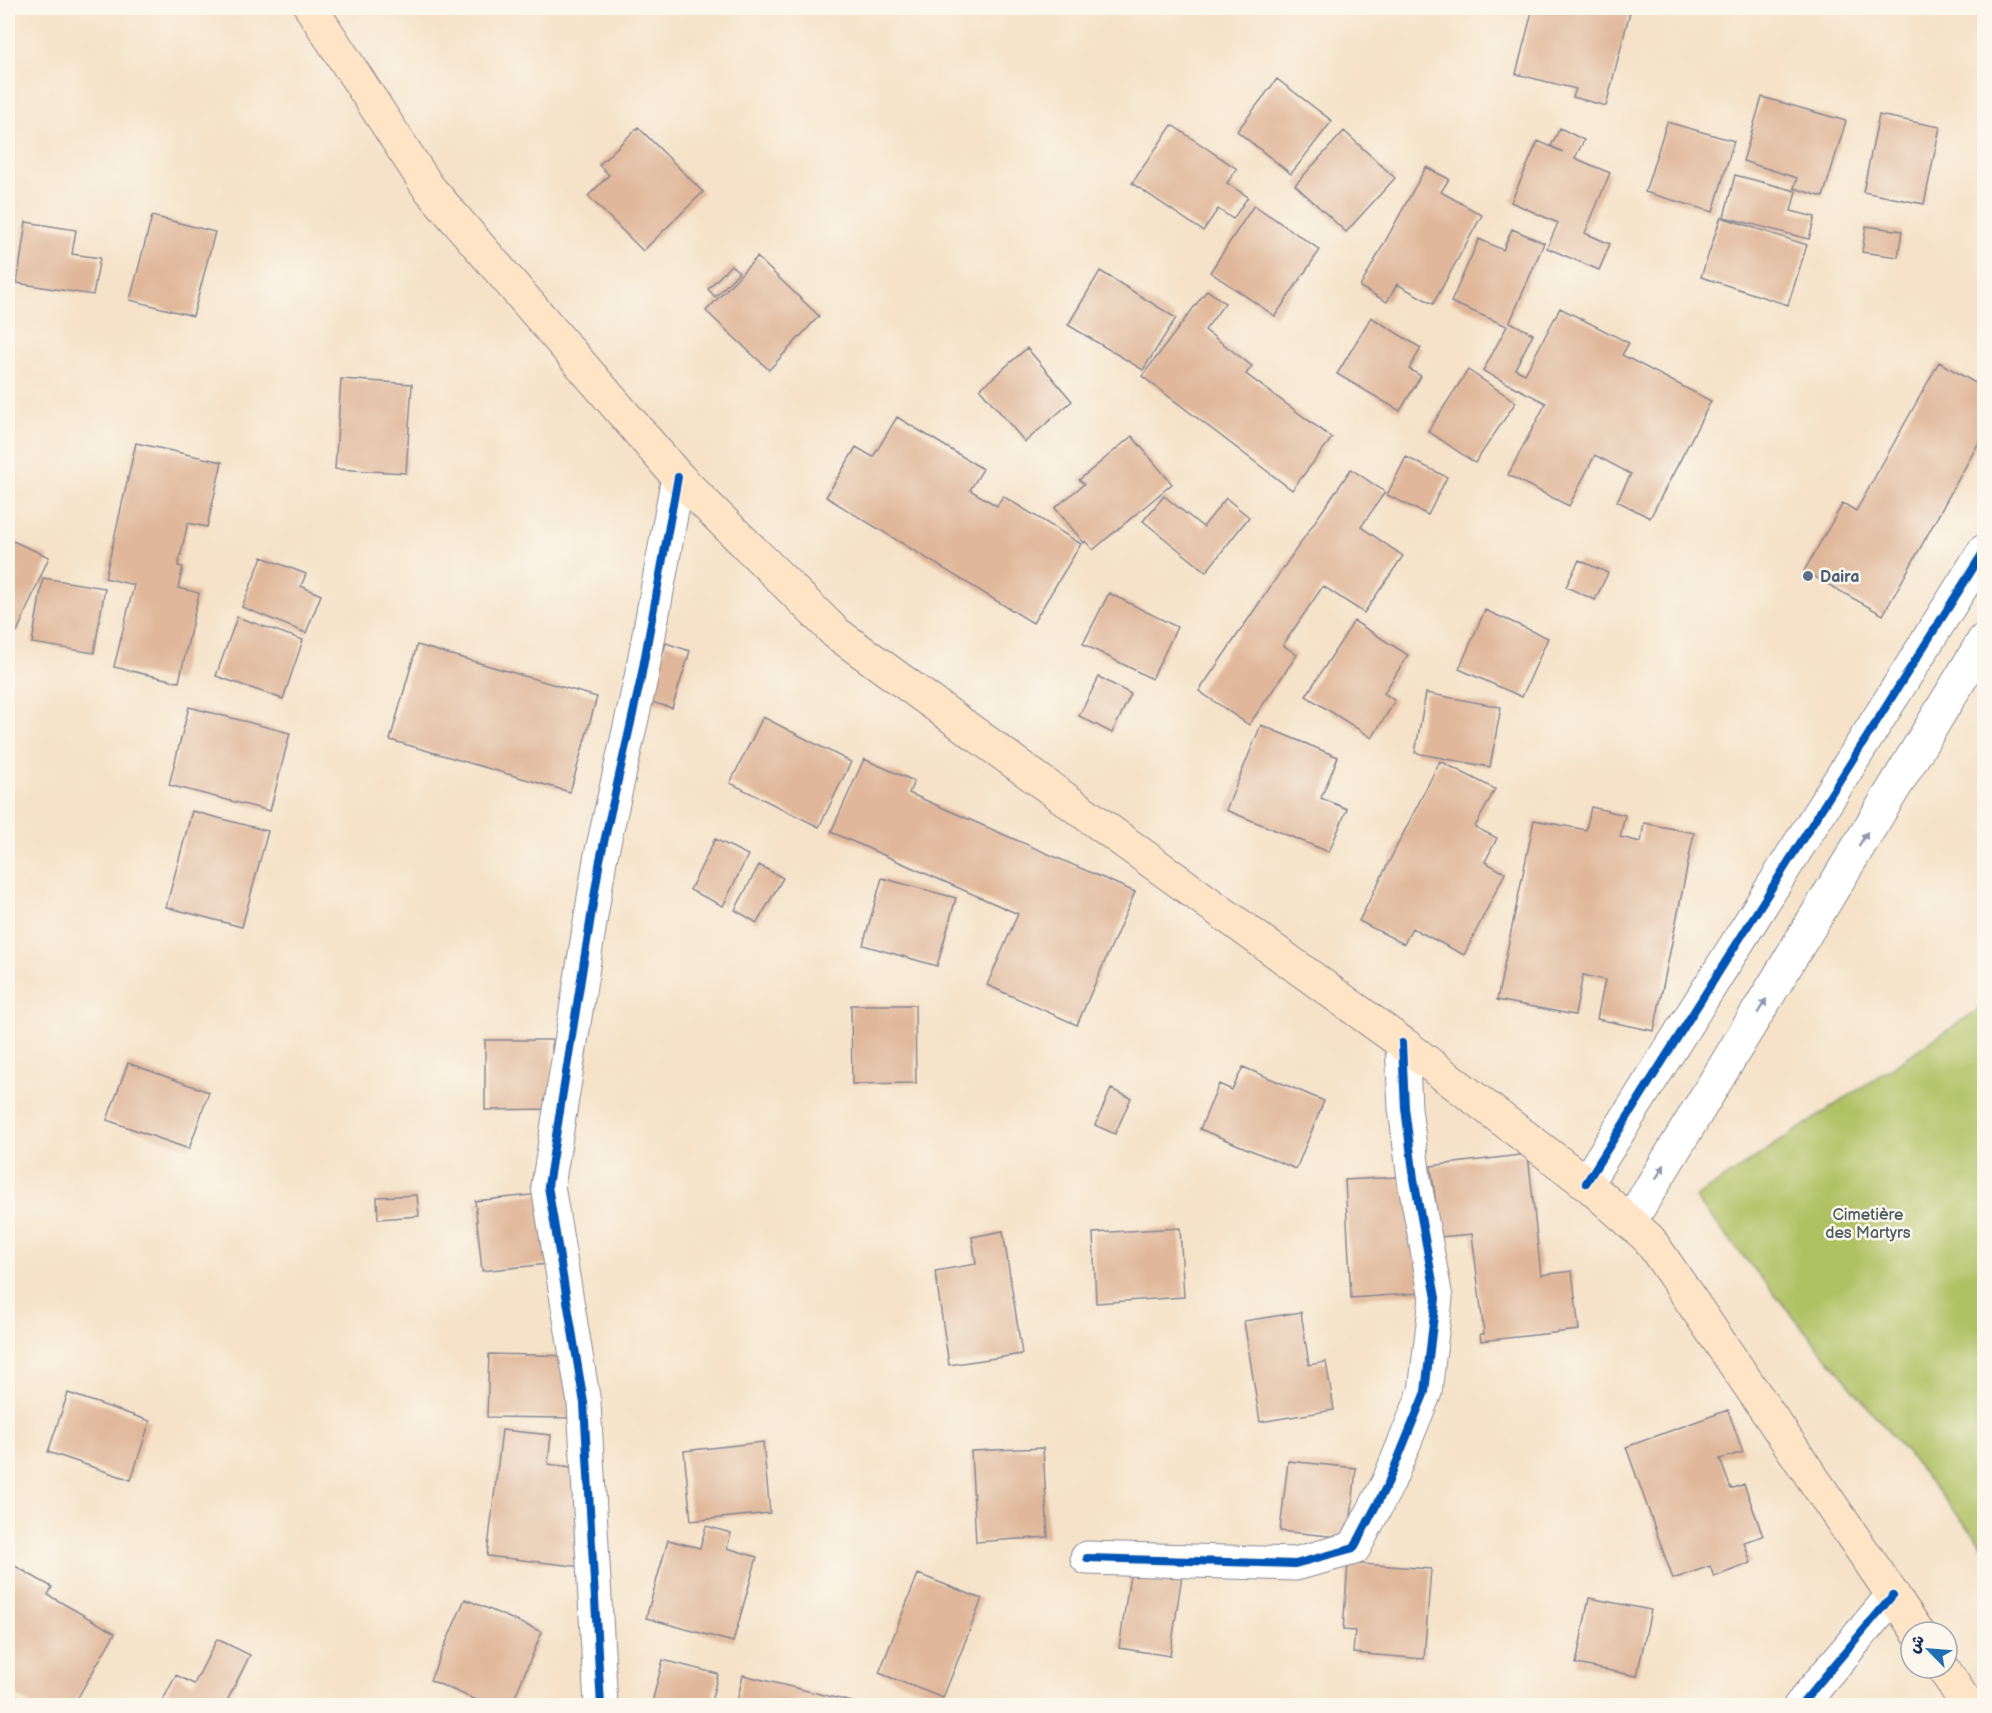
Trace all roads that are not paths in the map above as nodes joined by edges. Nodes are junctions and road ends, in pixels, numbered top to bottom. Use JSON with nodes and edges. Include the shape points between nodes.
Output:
{"nodes":[{"id":1,"x":311,"y":8,"type":"edge"},
{"id":2,"x":678,"y":477,"type":"junction"},
{"id":3,"x":1984,"y":551,"type":"edge"},
{"id":4,"x":1984,"y":640,"type":"edge"},
{"id":5,"x":1402,"y":1042,"type":"junction"},
{"id":6,"x":1586,"y":1183,"type":"junction"},
{"id":7,"x":1630,"y":1222,"type":"junction"},
{"id":8,"x":1087,"y":1558,"type":"dead end"},
{"id":9,"x":1893,"y":1595,"type":"junction"},
{"id":10,"x":1910,"y":1620,"type":"edge"},
{"id":11,"x":1951,"y":1680,"type":"edge"},
{"id":12,"x":601,"y":1706,"type":"edge"},
{"id":13,"x":1800,"y":1706,"type":"edge"},
{"id":14,"x":1968,"y":1706,"type":"edge"}],
"edges":[{"from":1,"to":2,"type":"main road","via":[[428,187]]},
{"from":2,"to":5,"type":"main road","via":[[836,633]]},
{"from":2,"to":12,"type":"street","via":[[641,678],[600,860],[548,1186],[584,1403]]},
{"from":3,"to":6,"type":"street"},
{"from":7,"to":4,"type":"street","one_way":true},
{"from":5,"to":6,"type":"main road"},
{"from":5,"to":8,"type":"street","via":[[1414,1179],[1436,1298],[1425,1392],[1389,1484],[1354,1548],[1295,1564]]},
{"from":6,"to":7,"type":"main road"},
{"from":7,"to":9,"type":"main road","via":[[1649,1239]]},
{"from":9,"to":10,"type":"main road"},
{"from":9,"to":13,"type":"street"},
{"from":11,"to":14,"type":"main road"}]}
